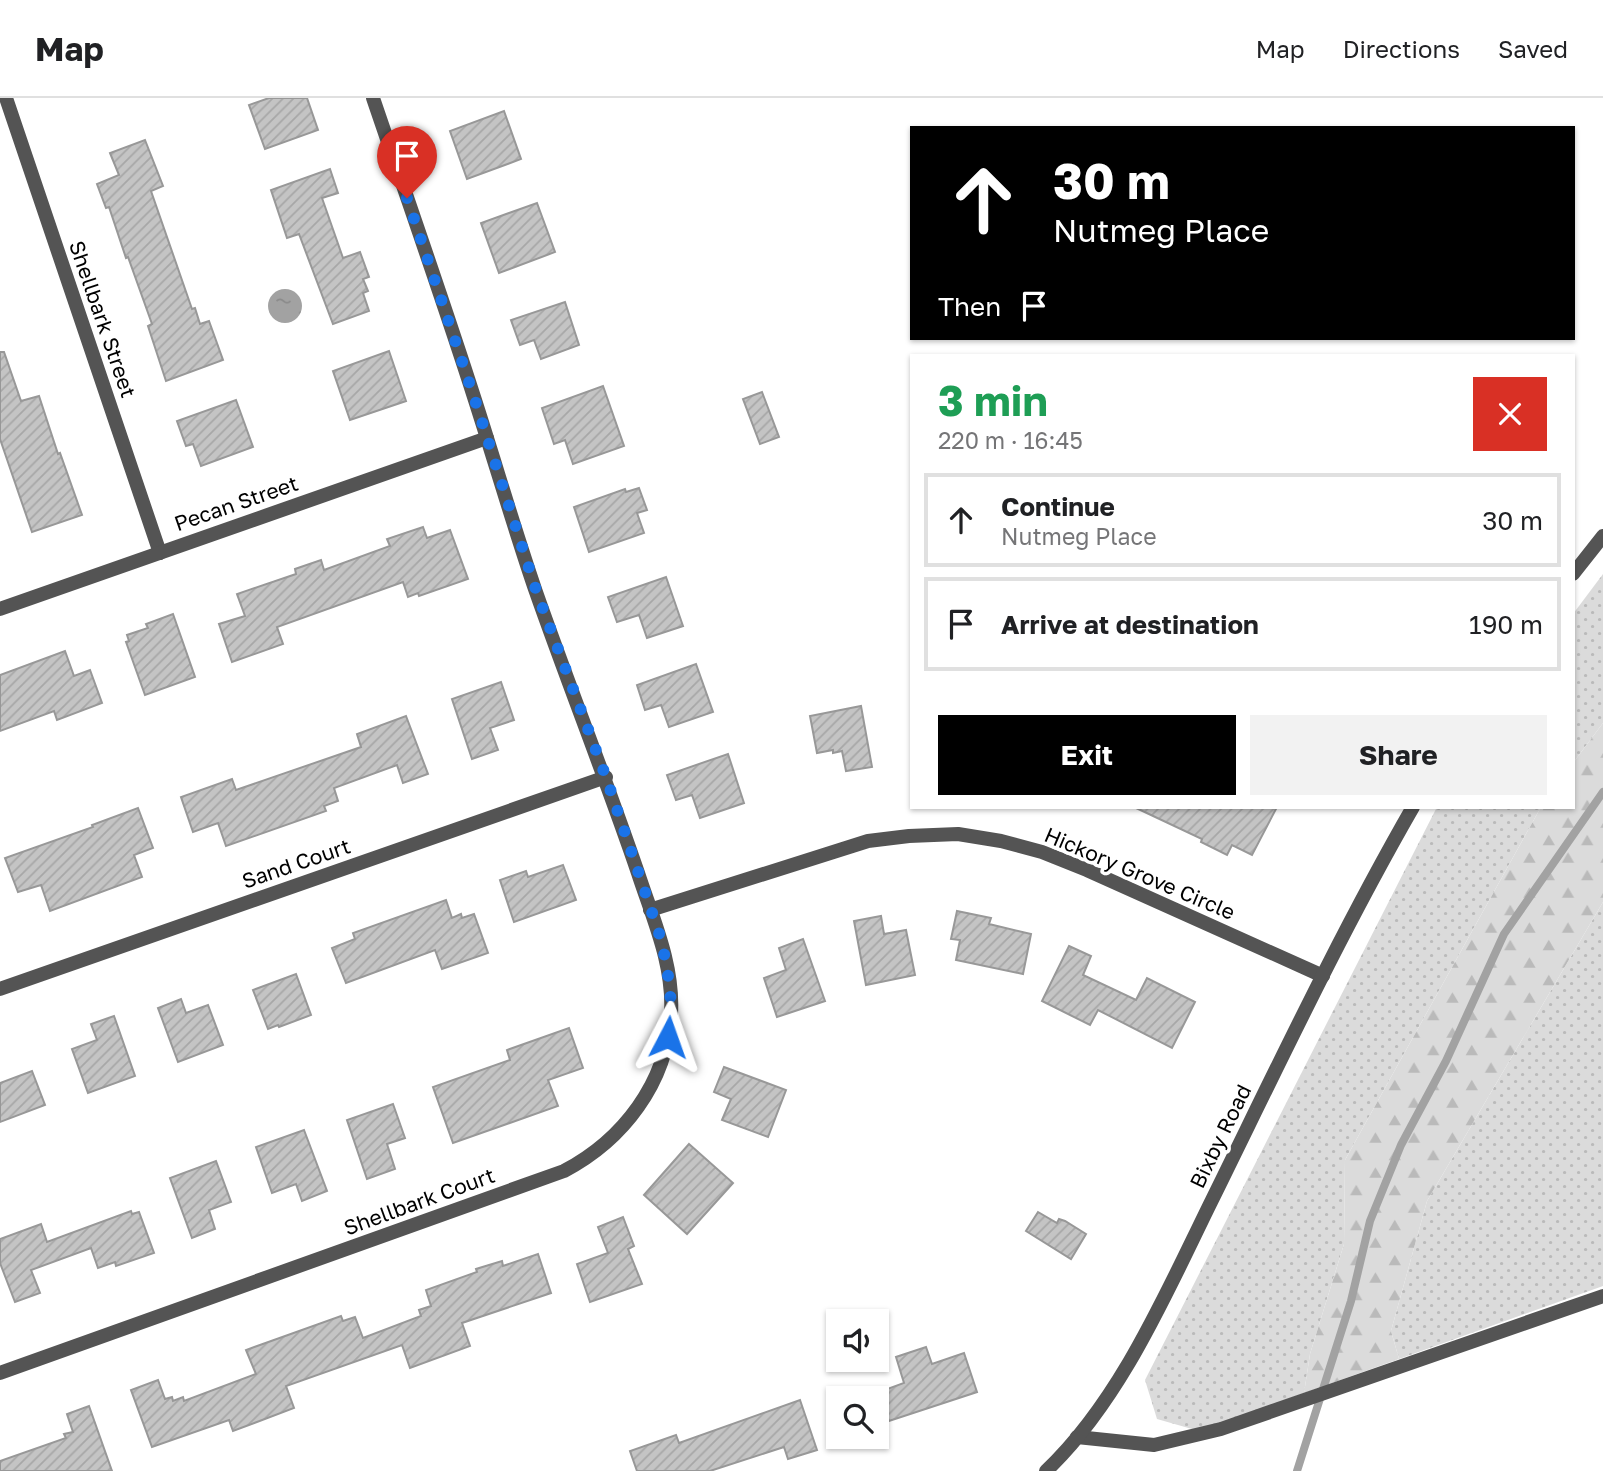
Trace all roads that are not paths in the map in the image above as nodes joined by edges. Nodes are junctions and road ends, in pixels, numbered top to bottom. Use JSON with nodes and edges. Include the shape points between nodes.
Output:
{"nodes":[{"id":1,"x":6,"y":98,"type":"edge"},
{"id":2,"x":373,"y":98,"type":"edge"},
{"id":3,"x":487,"y":438,"type":"junction"},
{"id":4,"x":1603,"y":536,"type":"edge"},
{"id":5,"x":160,"y":553,"type":"junction"},
{"id":6,"x":1575,"y":571,"type":"edge"},
{"id":7,"x":0,"y":610,"type":"edge"},
{"id":8,"x":606,"y":777,"type":"junction"},
{"id":9,"x":1412,"y":809,"type":"edge"},
{"id":10,"x":650,"y":910,"type":"junction"},
{"id":11,"x":1323,"y":976,"type":"junction"},
{"id":12,"x":0,"y":989,"type":"edge"},
{"id":13,"x":1603,"y":1296,"type":"edge"},
{"id":14,"x":0,"y":1373,"type":"edge"},
{"id":15,"x":1077,"y":1437,"type":"junction"},
{"id":16,"x":1046,"y":1471,"type":"edge"}],
"edges":[{"from":1,"to":5,"type":"street","name":"Shellbark Street"},
{"from":2,"to":3,"type":"street","name":"Shellbark Court"},
{"from":3,"to":5,"type":"street","name":"Pecan Street"},
{"from":3,"to":8,"type":"street","name":"Shellbark Court","via":[[537,593]]},
{"from":4,"to":6,"type":"street"},
{"from":5,"to":7,"type":"street","name":"Pecan Street"},
{"from":8,"to":10,"type":"street","name":"Shellbark Court"},
{"from":8,"to":12,"type":"street","name":"Sand Court"},
{"from":9,"to":11,"type":"street","name":"Bixby Road"},
{"from":10,"to":11,"type":"street","name":"Hickory Grove Circle","via":[[868,841],[958,834],[1002,841],[1076,865]]},
{"from":10,"to":14,"type":"street","name":"Shellbark Court","via":[[666,961],[671,1014],[668,1037],[645,1100],[606,1144],[583,1161],[545,1179]]},
{"from":11,"to":15,"type":"street","name":"Bixby Road","via":[[1179,1267],[1132,1355]]},
{"from":13,"to":15,"type":"street","via":[[1221,1429],[1154,1445]]},
{"from":15,"to":16,"type":"street","name":"Bixby Road"}]}
